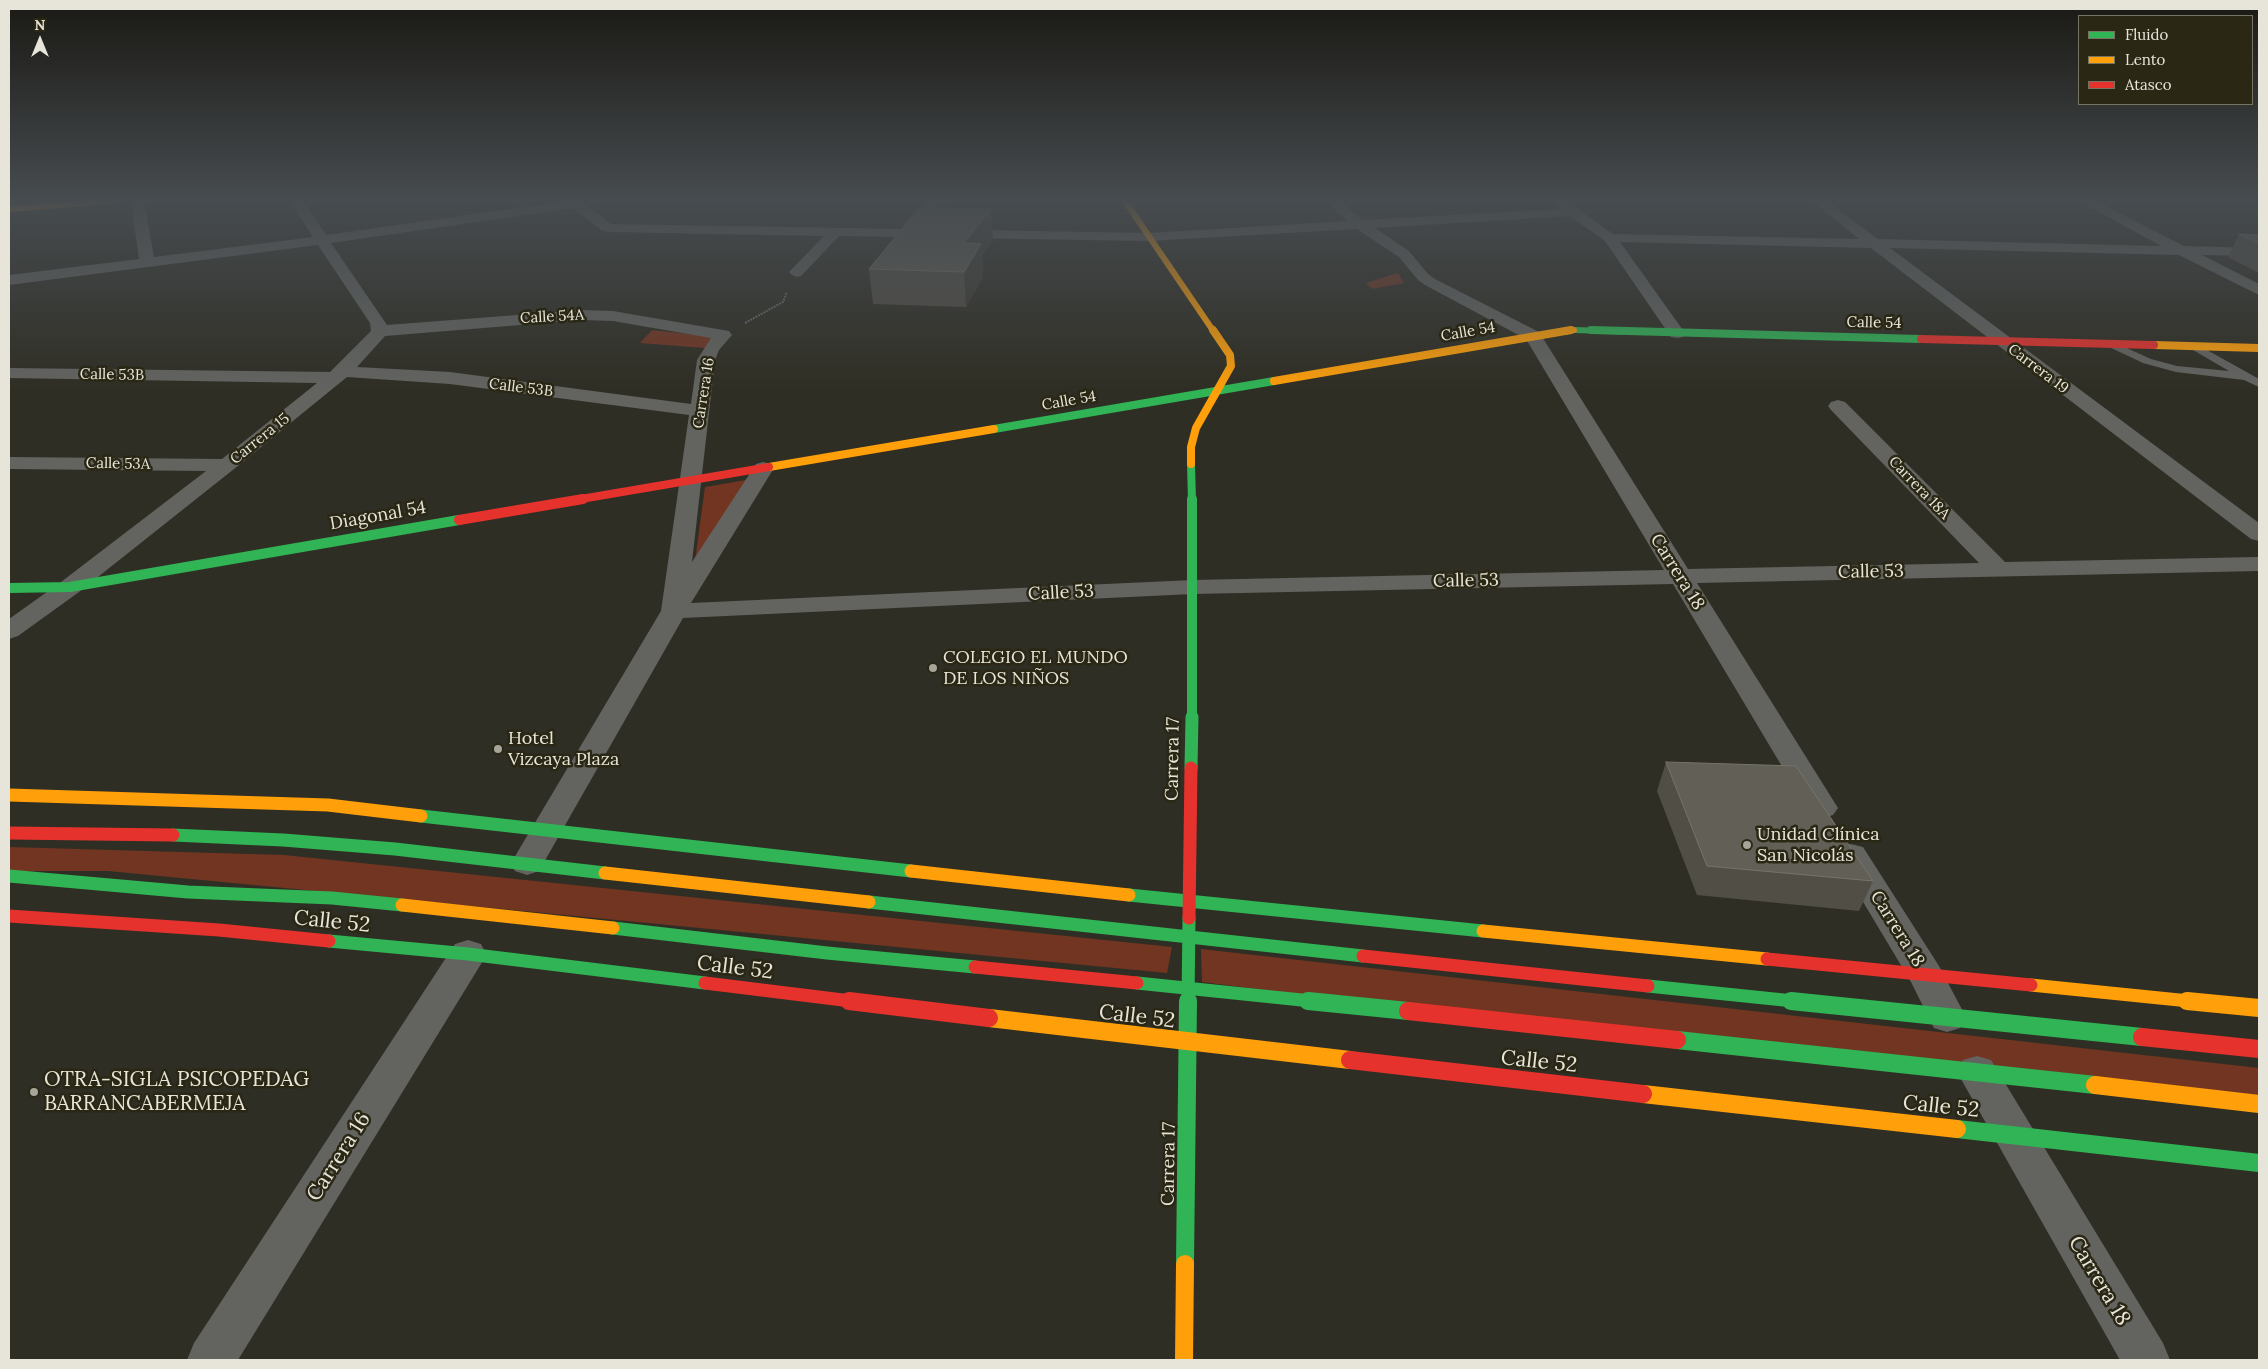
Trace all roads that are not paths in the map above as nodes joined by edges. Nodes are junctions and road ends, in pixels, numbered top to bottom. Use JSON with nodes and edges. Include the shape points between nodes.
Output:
{"nodes":[{"id":1,"x":125,"y":265,"type":"edge"},
{"id":2,"x":339,"y":265,"type":"edge"},
{"id":3,"x":804,"y":265,"type":"edge"},
{"id":4,"x":1168,"y":265,"type":"edge"},
{"id":5,"x":1413,"y":265,"type":"edge"},
{"id":6,"x":1629,"y":265,"type":"edge"},
{"id":7,"x":1903,"y":265,"type":"edge"},
{"id":8,"x":2209,"y":265,"type":"edge"},
{"id":9,"x":797,"y":272,"type":"road end"},
{"id":10,"x":9,"y":280,"type":"edge"},
{"id":11,"x":2259,"y":290,"type":"edge"},
{"id":12,"x":380,"y":331,"type":"junction"},
{"id":13,"x":1677,"y":333,"type":"junction"},
{"id":14,"x":723,"y":336,"type":"joint"},
{"id":15,"x":1533,"y":336,"type":"junction"},
{"id":16,"x":2002,"y":342,"type":"junction"},
{"id":17,"x":2111,"y":344,"type":"junction"},
{"id":18,"x":2194,"y":346,"type":"junction"},
{"id":19,"x":2259,"y":348,"type":"edge"},
{"id":20,"x":9,"y":373,"type":"edge"},
{"id":21,"x":339,"y":374,"type":"junction"},
{"id":22,"x":2247,"y":377,"type":"junction"},
{"id":23,"x":2259,"y":384,"type":"edge"},
{"id":24,"x":1219,"y":390,"type":"junction"},
{"id":25,"x":1838,"y":406,"type":"dead end"},
{"id":26,"x":700,"y":411,"type":"junction"},
{"id":27,"x":9,"y":463,"type":"edge"},
{"id":28,"x":227,"y":465,"type":"junction"},
{"id":29,"x":763,"y":468,"type":"junction"},
{"id":30,"x":692,"y":480,"type":"junction"},
{"id":31,"x":2259,"y":534,"type":"edge"},
{"id":32,"x":2259,"y":564,"type":"edge"},
{"id":33,"x":1999,"y":570,"type":"junction"},
{"id":34,"x":1680,"y":577,"type":"junction"},
{"id":35,"x":70,"y":587,"type":"junction"},
{"id":36,"x":1193,"y":587,"type":"junction"},
{"id":37,"x":9,"y":588,"type":"edge"},
{"id":38,"x":674,"y":611,"type":"junction"},
{"id":39,"x":9,"y":631,"type":"edge"},
{"id":40,"x":9,"y":795,"type":"edge"},
{"id":41,"x":548,"y":830,"type":"junction"},
{"id":42,"x":9,"y":833,"type":"edge"},
{"id":43,"x":527,"y":863,"type":"junction"},
{"id":44,"x":9,"y":876,"type":"edge"},
{"id":45,"x":1189,"y":902,"type":"junction"},
{"id":46,"x":9,"y":916,"type":"edge"},
{"id":47,"x":1188,"y":938,"type":"junction"},
{"id":48,"x":468,"y":954,"type":"junction"},
{"id":49,"x":1926,"y":976,"type":"junction"},
{"id":50,"x":1188,"y":988,"type":"junction"},
{"id":51,"x":2259,"y":1008,"type":"edge"},
{"id":52,"x":1947,"y":1017,"type":"junction"},
{"id":53,"x":1187,"y":1042,"type":"junction"},
{"id":54,"x":2259,"y":1049,"type":"edge"},
{"id":55,"x":1977,"y":1072,"type":"junction"},
{"id":56,"x":2259,"y":1104,"type":"edge"},
{"id":57,"x":2012,"y":1134,"type":"junction"},
{"id":58,"x":2259,"y":1163,"type":"edge"},
{"id":59,"x":211,"y":1360,"type":"edge"},
{"id":60,"x":1184,"y":1360,"type":"edge"},
{"id":61,"x":2146,"y":1360,"type":"edge"}],
"edges":[{"from":1,"to":10,"type":"street"},
{"from":2,"to":12,"type":"street","via":[[378,323]]},
{"from":3,"to":9,"type":"street"},
{"from":4,"to":24,"type":"street","name":"Carrera 17","via":[[1230,355],[1232,366]]},
{"from":5,"to":15,"type":"street","via":[[1430,282]]},
{"from":6,"to":13,"type":"street"},
{"from":7,"to":16,"type":"street","name":"Carrera 19"},
{"from":8,"to":11,"type":"street"},
{"from":12,"to":14,"type":"street","name":"Calle 54A","via":[[582,315],[613,316]]},
{"from":12,"to":21,"type":"street","name":"Carrera 15"},
{"from":13,"to":15,"type":"street","name":"Calle 54","via":[[1569,330]]},
{"from":13,"to":16,"type":"street","name":"Calle 54"},
{"from":14,"to":26,"type":"street","name":"Carrera 16","via":[[706,360]]},
{"from":15,"to":24,"type":"street","name":"Calle 54"},
{"from":15,"to":34,"type":"street","name":"Carrera 18"},
{"from":16,"to":17,"type":"street","name":"Calle 54"},
{"from":16,"to":31,"type":"street","name":"Carrera 19"},
{"from":17,"to":18,"type":"street","name":"Calle 54"},
{"from":17,"to":22,"type":"lane","via":[[2147,361],[2176,369]]},
{"from":18,"to":19,"type":"street","name":"Calle 54"},
{"from":18,"to":22,"type":"lane"},
{"from":20,"to":21,"type":"street","name":"Calle 53B"},
{"from":21,"to":26,"type":"street","name":"Calle 53B","via":[[440,377]]},
{"from":21,"to":28,"type":"street","name":"Carrera 15"},
{"from":22,"to":23,"type":"lane"},
{"from":24,"to":29,"type":"street","name":"Calle 54"},
{"from":24,"to":36,"type":"street","name":"Carrera 17","via":[[1196,428],[1191,447]]},
{"from":25,"to":33,"type":"street","name":"Carrera 18A"},
{"from":26,"to":30,"type":"street","name":"Carrera 16"},
{"from":27,"to":28,"type":"street","name":"Calle 53A"},
{"from":28,"to":35,"type":"street","name":"Carrera 15"},
{"from":29,"to":30,"type":"street","name":"Calle 54"},
{"from":29,"to":38,"type":"street","name":"Carrera 16"},
{"from":30,"to":35,"type":"street","name":"Diagonal 54"},
{"from":30,"to":38,"type":"street","name":"Carrera 16"},
{"from":32,"to":33,"type":"street","name":"Calle 53"},
{"from":33,"to":34,"type":"street","name":"Calle 53"},
{"from":34,"to":36,"type":"street","name":"Calle 53"},
{"from":34,"to":49,"type":"street","name":"Carrera 18"},
{"from":35,"to":37,"type":"street"},
{"from":35,"to":39,"type":"street","name":"Carrera 15"},
{"from":36,"to":38,"type":"street","name":"Calle 53"},
{"from":36,"to":45,"type":"street","name":"Carrera 17"},
{"from":38,"to":41,"type":"street","name":"Carrera 16"},
{"from":40,"to":41,"type":"street","via":[[328,806]]},
{"from":41,"to":43,"type":"street","name":"Carrera 16"},
{"from":41,"to":45,"type":"street"},
{"from":42,"to":43,"type":"street","via":[[162,834],[283,840]]},
{"from":43,"to":47,"type":"street"},
{"from":44,"to":50,"type":"street","name":"Calle 52","via":[[188,892],[341,899],[827,953]]},
{"from":45,"to":47,"type":"street","name":"Carrera 17"},
{"from":45,"to":49,"type":"street"},
{"from":46,"to":48,"type":"street","name":"Calle 52","via":[[219,930]]},
{"from":47,"to":50,"type":"street","name":"Carrera 17"},
{"from":47,"to":52,"type":"street"},
{"from":48,"to":53,"type":"street","name":"Calle 52"},
{"from":48,"to":59,"type":"street","name":"Carrera 16"},
{"from":49,"to":51,"type":"street"},
{"from":49,"to":52,"type":"street","name":"Carrera 18"},
{"from":50,"to":53,"type":"street","name":"Carrera 17"},
{"from":50,"to":55,"type":"street","name":"Calle 52"},
{"from":52,"to":54,"type":"street"},
{"from":53,"to":57,"type":"street","name":"Calle 52"},
{"from":53,"to":60,"type":"street","name":"Carrera 17"},
{"from":55,"to":56,"type":"street","name":"Calle 52"},
{"from":55,"to":57,"type":"street","name":"Carrera 18"},
{"from":57,"to":58,"type":"street","name":"Calle 52"},
{"from":57,"to":61,"type":"street","name":"Carrera 18"}]}
